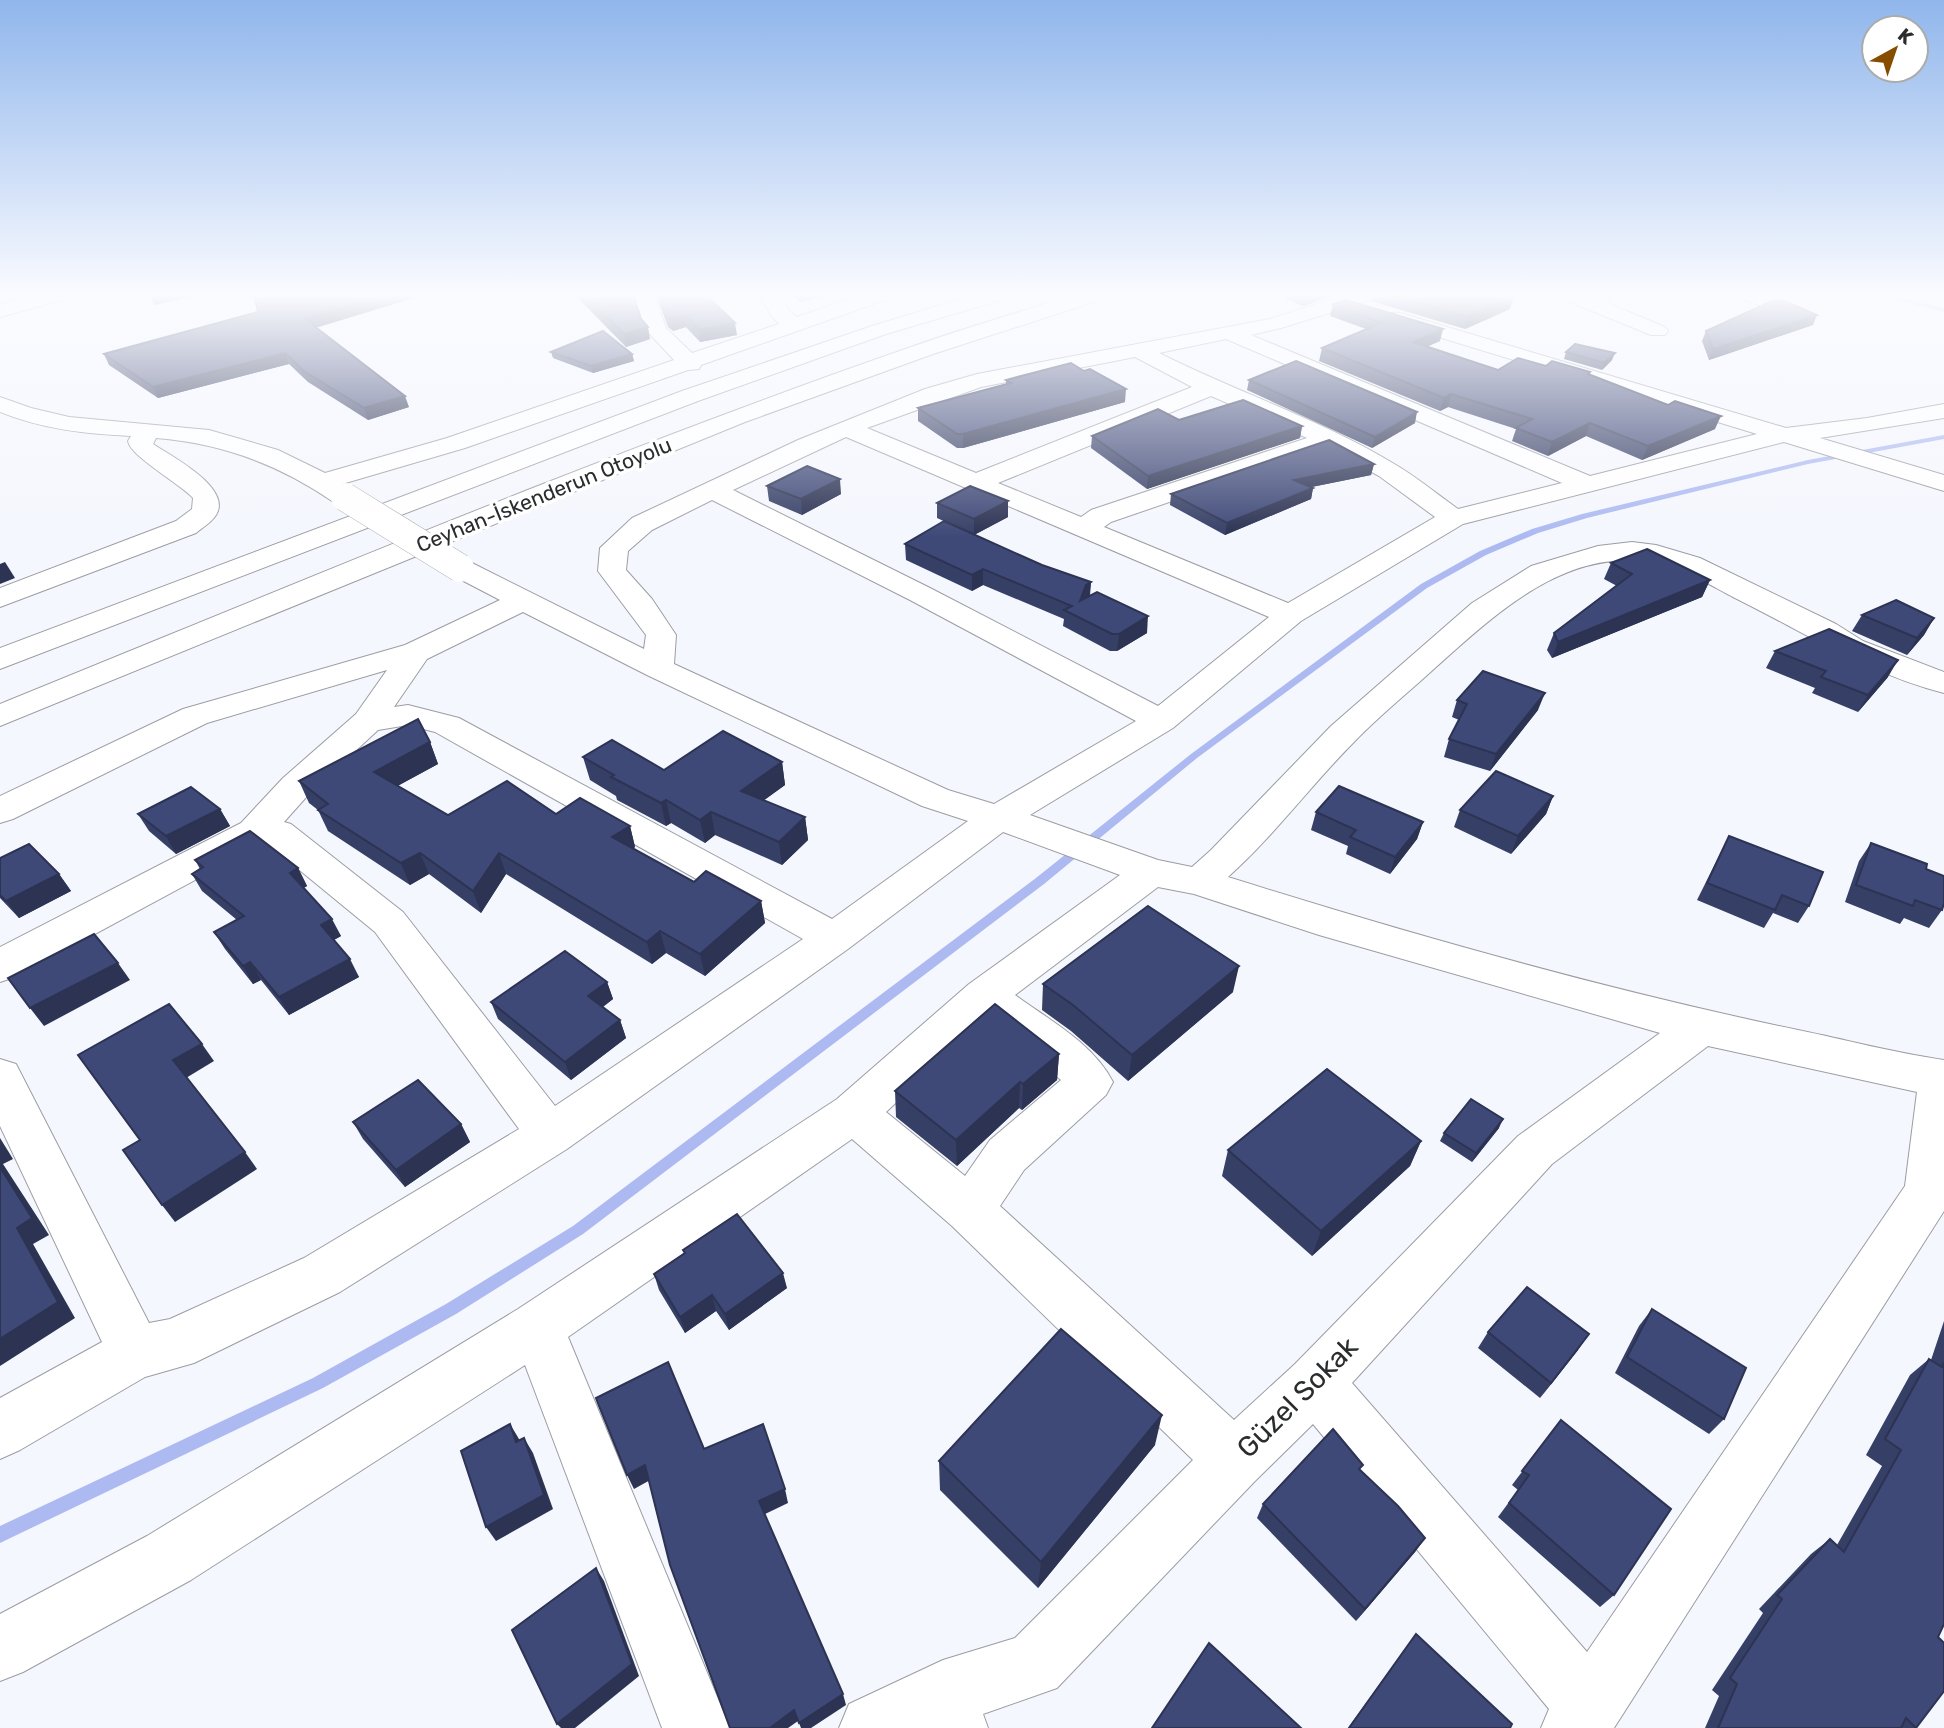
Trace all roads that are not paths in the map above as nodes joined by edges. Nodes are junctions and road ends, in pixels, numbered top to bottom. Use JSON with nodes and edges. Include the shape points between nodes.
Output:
{"nodes":[{"id":1,"x":656,"y":376,"type":"edge"},
{"id":2,"x":748,"y":376,"type":"edge"},
{"id":3,"x":851,"y":376,"type":"edge"},
{"id":4,"x":1008,"y":376,"type":"edge"},
{"id":5,"x":1187,"y":376,"type":"edge"},
{"id":6,"x":1330,"y":376,"type":"edge"},
{"id":7,"x":1597,"y":376,"type":"edge"},
{"id":8,"x":1211,"y":388,"type":"junction"},
{"id":9,"x":0,"y":404,"type":"edge"},
{"id":10,"x":1944,"y":411,"type":"edge"},
{"id":11,"x":846,"y":428,"type":"junction"},
{"id":12,"x":149,"y":431,"type":"junction"},
{"id":13,"x":1329,"y":439,"type":"junction"},
{"id":14,"x":1802,"y":441,"type":"junction"},
{"id":15,"x":322,"y":482,"type":"junction"},
{"id":16,"x":977,"y":482,"type":"junction"},
{"id":17,"x":1944,"y":483,"type":"edge"},
{"id":18,"x":1587,"y":484,"type":"junction"},
{"id":19,"x":714,"y":491,"type":"junction"},
{"id":20,"x":1453,"y":518,"type":"junction"},
{"id":21,"x":1085,"y":527,"type":"junction"},
{"id":22,"x":0,"y":598,"type":"edge"},
{"id":23,"x":522,"y":601,"type":"junction"},
{"id":24,"x":1290,"y":615,"type":"junction"},
{"id":25,"x":416,"y":652,"type":"junction"},
{"id":26,"x":0,"y":659,"type":"edge"},
{"id":27,"x":658,"y":668,"type":"junction"},
{"id":28,"x":1944,"y":683,"type":"edge"},
{"id":29,"x":0,"y":716,"type":"edge"},
{"id":30,"x":368,"y":721,"type":"junction"},
{"id":31,"x":1161,"y":721,"type":"junction"},
{"id":32,"x":0,"y":811,"type":"edge"},
{"id":33,"x":999,"y":817,"type":"junction"},
{"id":34,"x":254,"y":832,"type":"junction"},
{"id":35,"x":1153,"y":870,"type":"junction"},
{"id":36,"x":834,"y":937,"type":"junction"},
{"id":37,"x":0,"y":966,"type":"edge"},
{"id":38,"x":984,"y":995,"type":"junction"},
{"id":39,"x":1701,"y":1027,"type":"junction"},
{"id":40,"x":0,"y":1077,"type":"edge"},
{"id":41,"x":1943,"y":1078,"type":"edge"},
{"id":42,"x":854,"y":1113,"type":"junction"},
{"id":43,"x":550,"y":1135,"type":"junction"},
{"id":44,"x":970,"y":1210,"type":"junction"},
{"id":45,"x":537,"y":1327,"type":"junction"},
{"id":46,"x":135,"y":1353,"type":"junction"},
{"id":47,"x":1315,"y":1383,"type":"junction"},
{"id":48,"x":0,"y":1430,"type":"edge"},
{"id":49,"x":1234,"y":1460,"type":"junction"},
{"id":50,"x":0,"y":1649,"type":"edge"},
{"id":51,"x":948,"y":1711,"type":"edge"},
{"id":52,"x":1583,"y":1717,"type":"edge"},
{"id":53,"x":696,"y":1728,"type":"edge"},
{"id":54,"x":873,"y":1728,"type":"edge"}],
"edges":[{"from":1,"to":15,"type":"main road"},
{"from":2,"to":26,"type":"main road","name":"Ceyhan-İskenderun Otoyolu"},
{"from":3,"to":29,"type":"main road","name":"Ceyhan-İskenderun Otoyolu","via":[[737,417]]},
{"from":4,"to":11,"type":"main road","via":[[966,384]]},
{"from":5,"to":8,"type":"main road"},
{"from":6,"to":18,"type":"main road"},
{"from":7,"to":14,"type":"main road"},
{"from":8,"to":13,"type":"main road"},
{"from":8,"to":16,"type":"main road"},
{"from":9,"to":12,"type":"main road","via":[[72,424]]},
{"from":10,"to":14,"type":"main road"},
{"from":11,"to":16,"type":"main road"},
{"from":11,"to":19,"type":"main road"},
{"from":12,"to":15,"type":"main road","via":[[191,435],[263,452]]},
{"from":12,"to":22,"type":"main road","via":[[141,447],[189,479],[206,497],[205,512],[186,527]]},
{"from":13,"to":20,"type":"main road","via":[[1388,471]]},
{"from":13,"to":21,"type":"main road","via":[[1101,516]]},
{"from":14,"to":17,"type":"main road"},
{"from":14,"to":18,"type":"main road"},
{"from":15,"to":23,"type":"main road","bridge":true},
{"from":16,"to":21,"type":"main road"},
{"from":18,"to":20,"type":"main road"},
{"from":19,"to":27,"type":"main road","via":[[642,524],[614,548],[612,571],[661,635]]},
{"from":19,"to":31,"type":"main road"},
{"from":20,"to":24,"type":"main road"},
{"from":21,"to":24,"type":"main road"},
{"from":23,"to":25,"type":"main road"},
{"from":23,"to":27,"type":"main road"},
{"from":24,"to":31,"type":"main road"},
{"from":25,"to":30,"type":"main road"},
{"from":25,"to":32,"type":"main road","via":[[195,716]]},
{"from":27,"to":33,"type":"main road","via":[[935,798]]},
{"from":28,"to":35,"type":"main road","via":[[1852,648],[1690,564],[1632,550],[1598,554],[1541,572],[1483,609],[1343,733],[1225,859]]},
{"from":30,"to":34,"type":"main road","via":[[296,786]]},
{"from":30,"to":36,"type":"main road","via":[[408,715],[447,725]]},
{"from":31,"to":33,"type":"main road"},
{"from":33,"to":35,"type":"main road"},
{"from":33,"to":36,"type":"main road"},
{"from":34,"to":37,"type":"main road"},
{"from":34,"to":43,"type":"main road","via":[[278,833],[389,922]]},
{"from":35,"to":38,"type":"main road"},
{"from":35,"to":39,"type":"main road","via":[[1332,925]]},
{"from":36,"to":43,"type":"main road"},
{"from":38,"to":42,"type":"main road"},
{"from":38,"to":44,"type":"main road","via":[[1071,1060],[1090,1082],[1007,1155]]},
{"from":39,"to":41,"type":"main road"},
{"from":39,"to":47,"type":"main road","name":"Güzel Sokak","via":[[1535,1150]]},
{"from":40,"to":46,"type":"main road"},
{"from":41,"to":52,"type":"main road","via":[[1929,1192]]},
{"from":42,"to":44,"type":"main road"},
{"from":42,"to":45,"type":"main road"},
{"from":43,"to":46,"type":"main road","via":[[322,1275],[175,1344]]},
{"from":44,"to":49,"type":"main road"},
{"from":45,"to":50,"type":"main road","via":[[169,1558]]},
{"from":45,"to":53,"type":"main road"},
{"from":46,"to":48,"type":"main road"},
{"from":47,"to":49,"type":"main road","name":"Güzel Sokak"},
{"from":47,"to":52,"type":"main road"},
{"from":49,"to":51,"type":"main road","name":"Güzel Sokak","via":[[1034,1665]]},
{"from":51,"to":54,"type":"main road","name":"Güzel Sokak"}]}
